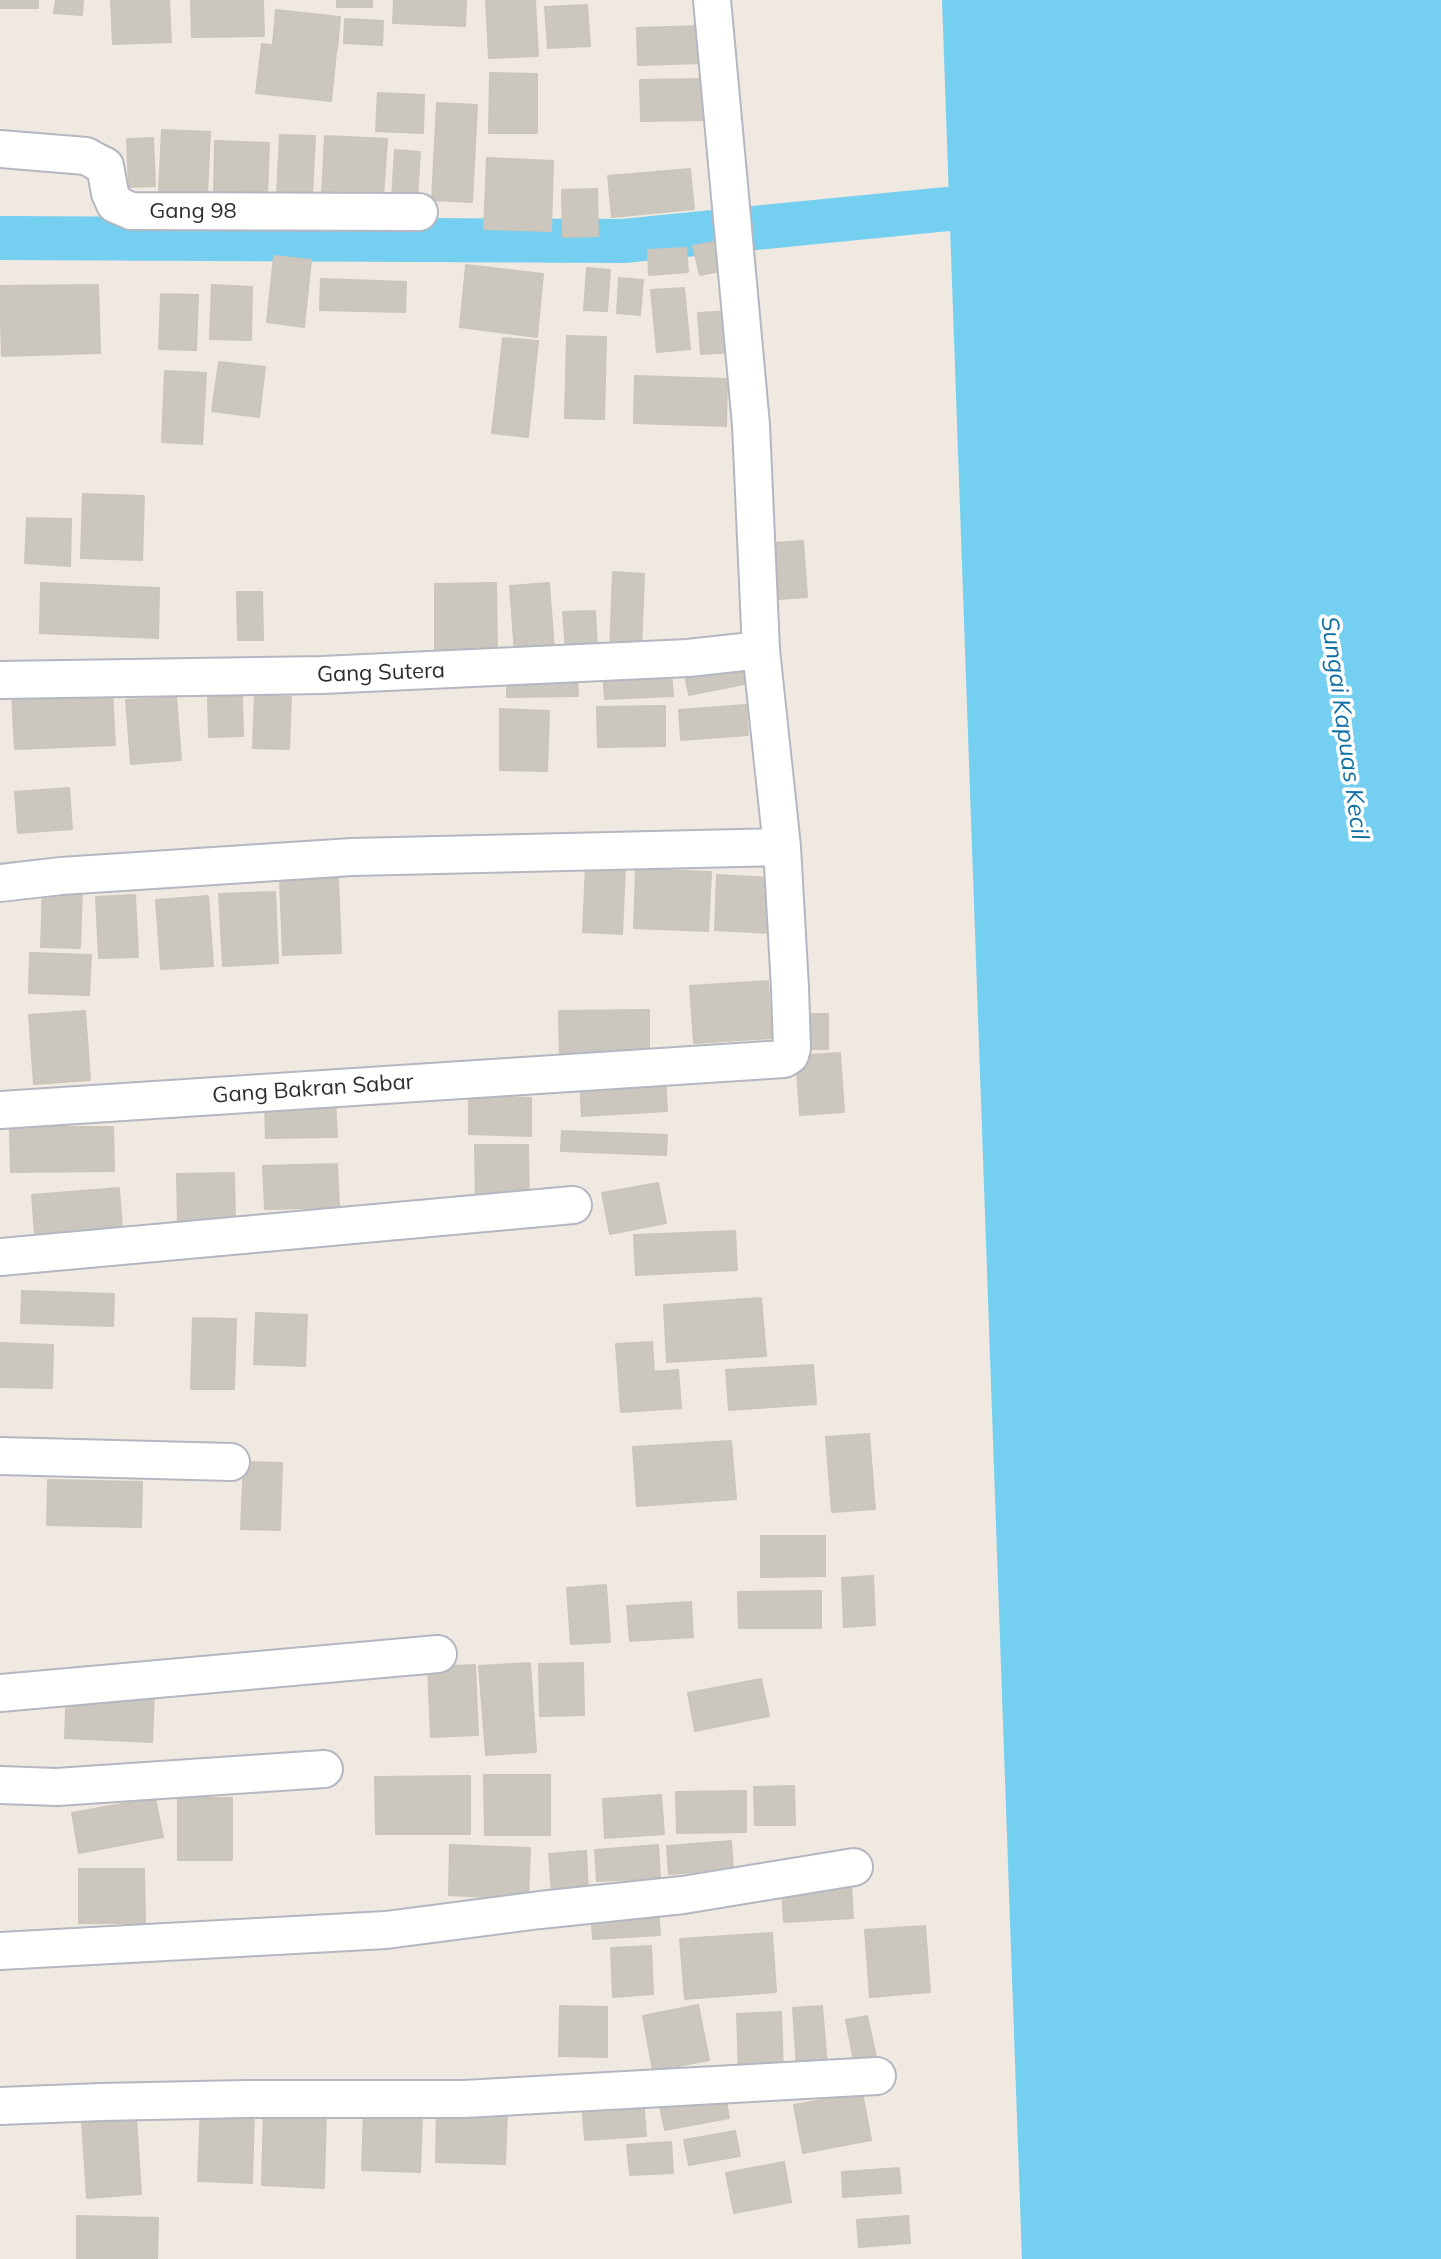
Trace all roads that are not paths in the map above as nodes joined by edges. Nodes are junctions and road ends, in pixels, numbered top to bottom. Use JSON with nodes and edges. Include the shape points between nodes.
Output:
{"nodes":[{"id":1,"x":712,"y":0,"type":"edge"},
{"id":2,"x":0,"y":149,"type":"edge"},
{"id":3,"x":419,"y":212,"type":"dead end"},
{"id":4,"x":761,"y":650,"type":"junction"},
{"id":5,"x":0,"y":680,"type":"edge"},
{"id":6,"x":782,"y":847,"type":"junction"},
{"id":7,"x":0,"y":883,"type":"edge"},
{"id":8,"x":0,"y":1110,"type":"edge"},
{"id":9,"x":573,"y":1205,"type":"dead end"},
{"id":10,"x":0,"y":1257,"type":"edge"},
{"id":11,"x":0,"y":1456,"type":"edge"},
{"id":12,"x":231,"y":1462,"type":"dead end"},
{"id":13,"x":438,"y":1654,"type":"dead end"},
{"id":14,"x":0,"y":1693,"type":"edge"},
{"id":15,"x":324,"y":1769,"type":"dead end"},
{"id":16,"x":0,"y":1785,"type":"edge"},
{"id":17,"x":854,"y":1867,"type":"dead end"},
{"id":18,"x":0,"y":1951,"type":"edge"},
{"id":19,"x":877,"y":2076,"type":"dead end"},
{"id":20,"x":0,"y":2106,"type":"edge"}],
"edges":[{"from":1,"to":4,"type":"street","via":[[751,425]]},
{"from":2,"to":3,"type":"street","name":"Gang 98","via":[[86,156],[105,166],[115,204],[131,211]]},
{"from":4,"to":5,"type":"street","name":"Gang Sutera","via":[[322,675]]},
{"from":4,"to":6,"type":"street"},
{"from":6,"to":7,"type":"street","via":[[352,857]]},
{"from":6,"to":8,"type":"street","name":"Gang Bakran Sabar","via":[[792,1048],[784,1059]]},
{"from":9,"to":10,"type":"street"},
{"from":11,"to":12,"type":"street"},
{"from":13,"to":14,"type":"street"},
{"from":15,"to":16,"type":"street","via":[[87,1785]]},
{"from":17,"to":18,"type":"street","via":[[683,1895],[386,1930]]},
{"from":19,"to":20,"type":"street","via":[[464,2099]]}]}
